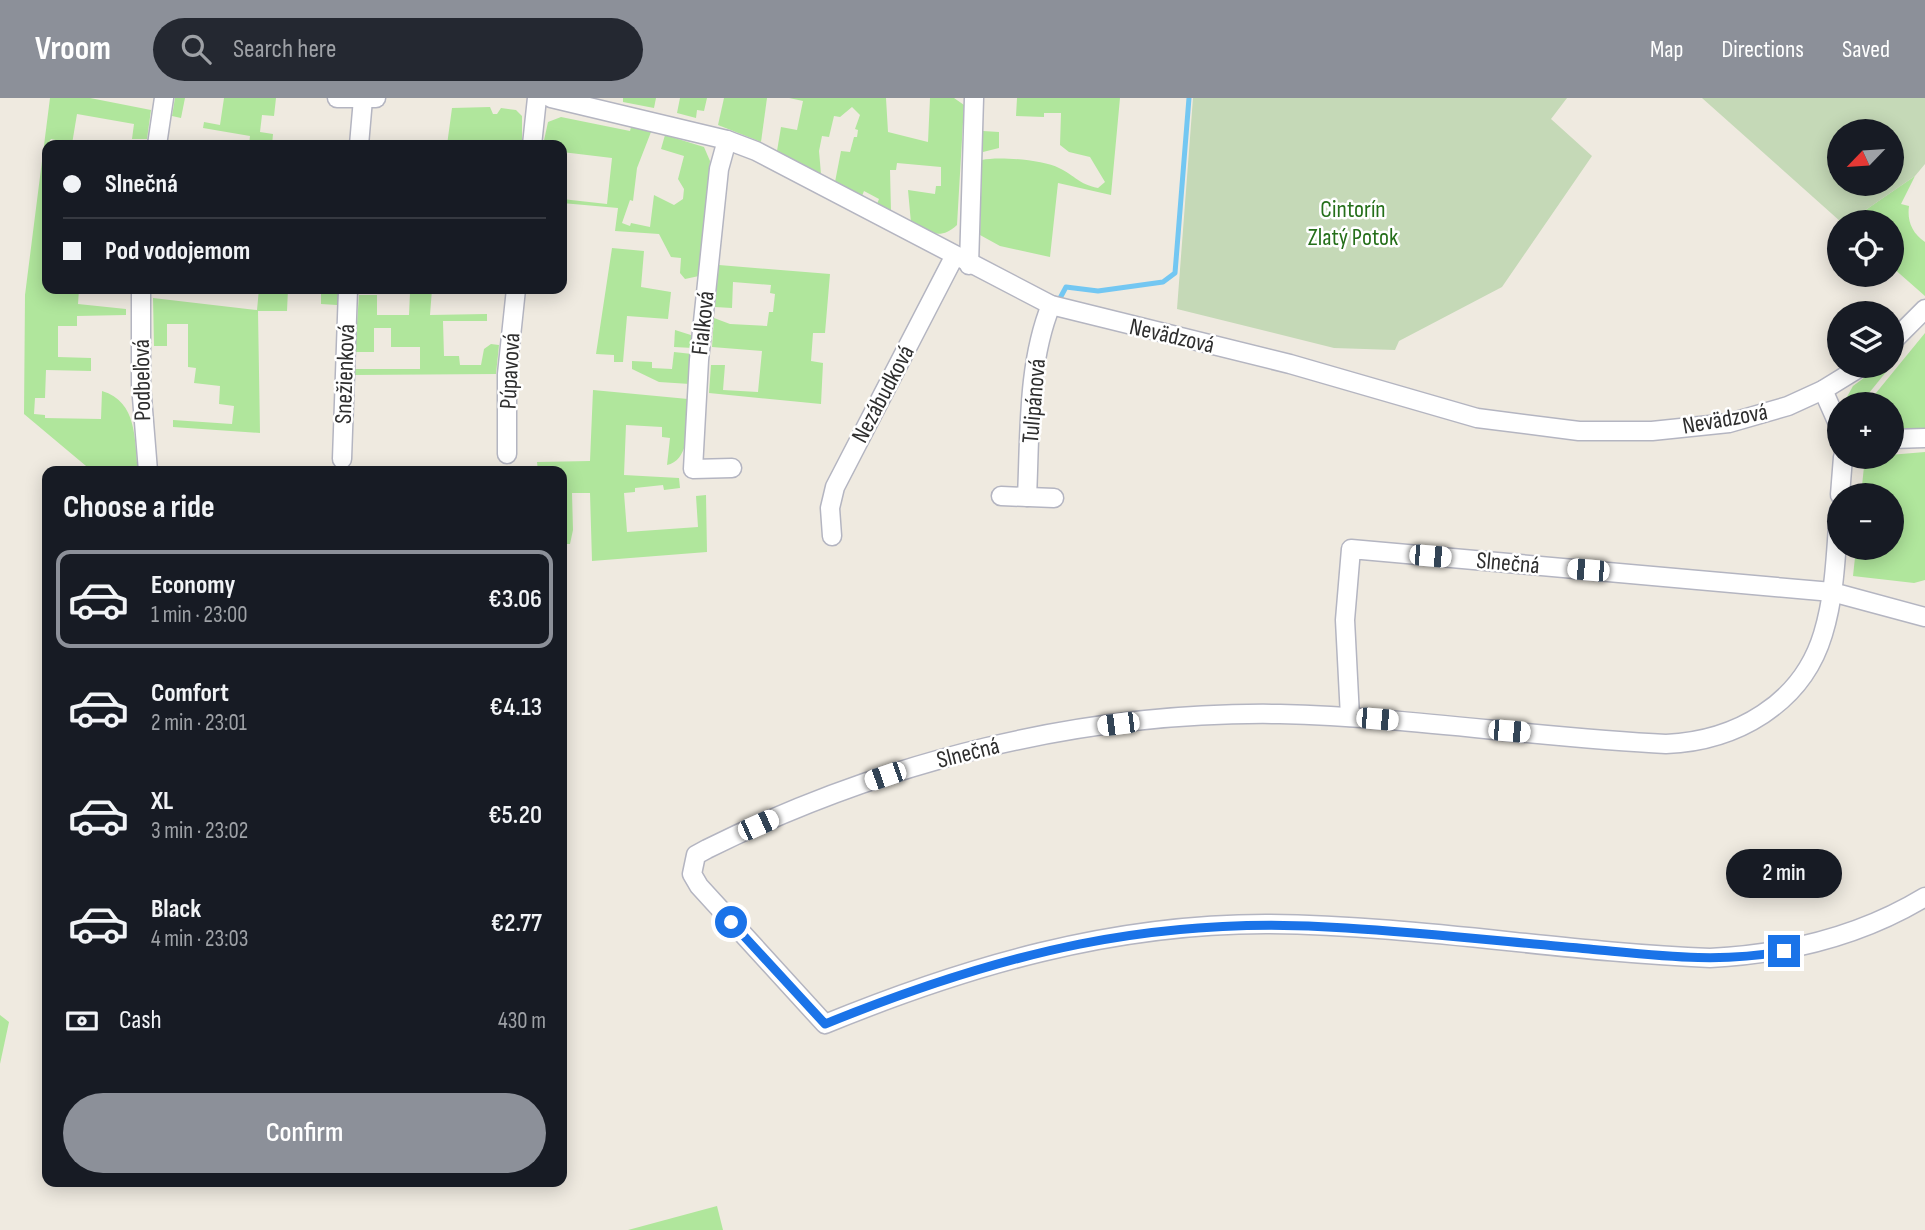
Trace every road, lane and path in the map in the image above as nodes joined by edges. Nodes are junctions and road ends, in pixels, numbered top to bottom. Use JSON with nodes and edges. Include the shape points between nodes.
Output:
{"nodes":[{"id":1,"x":164,"y":98,"type":"edge"},
{"id":2,"x":337,"y":98,"type":"edge"},
{"id":3,"x":376,"y":98,"type":"edge"},
{"id":4,"x":537,"y":98,"type":"edge"},
{"id":5,"x":551,"y":98,"type":"edge"},
{"id":6,"x":974,"y":98,"type":"edge"},
{"id":7,"x":363,"y":99,"type":"edge"},
{"id":8,"x":158,"y":140,"type":"edge"},
{"id":9,"x":359,"y":140,"type":"edge"},
{"id":10,"x":533,"y":140,"type":"edge"},
{"id":11,"x":727,"y":140,"type":"junction"},
{"id":12,"x":962,"y":261,"type":"junction"},
{"id":13,"x":141,"y":294,"type":"edge"},
{"id":14,"x":348,"y":294,"type":"edge"},
{"id":15,"x":515,"y":294,"type":"edge"},
{"id":16,"x":1051,"y":305,"type":"junction"},
{"id":17,"x":1925,"y":309,"type":"edge"},
{"id":18,"x":1904,"y":330,"type":"edge"},
{"id":19,"x":1842,"y":378,"type":"edge"},
{"id":20,"x":1823,"y":390,"type":"junction"},
{"id":21,"x":1827,"y":399,"type":"edge"},
{"id":22,"x":1925,"y":438,"type":"edge"},
{"id":23,"x":1904,"y":439,"type":"edge"},
{"id":24,"x":507,"y":454,"type":"dead end"},
{"id":25,"x":342,"y":459,"type":"dead end"},
{"id":26,"x":148,"y":466,"type":"edge"},
{"id":27,"x":732,"y":468,"type":"dead end"},
{"id":28,"x":1001,"y":496,"type":"dead end"},
{"id":29,"x":1027,"y":497,"type":"junction"},
{"id":30,"x":1054,"y":498,"type":"dead end"},
{"id":31,"x":832,"y":536,"type":"dead end"},
{"id":32,"x":1835,"y":560,"type":"edge"},
{"id":33,"x":1832,"y":592,"type":"junction"},
{"id":34,"x":1925,"y":617,"type":"edge"},
{"id":35,"x":1350,"y":717,"type":"junction"},
{"id":36,"x":1925,"y":897,"type":"edge"}],
"edges":[{"from":1,"to":8,"type":"street"},
{"from":2,"to":7,"type":"street"},
{"from":3,"to":7,"type":"street"},
{"from":4,"to":10,"type":"street"},
{"from":5,"to":11,"type":"street","name":"Nevädzová"},
{"from":6,"to":12,"type":"street","name":"Nezábudková"},
{"from":7,"to":9,"type":"street"},
{"from":11,"to":12,"type":"street","name":"Nevädzová"},
{"from":11,"to":27,"type":"street","name":"Fialková","via":[[719,169],[703,319],[693,469]]},
{"from":12,"to":16,"type":"street","name":"Nevädzová"},
{"from":12,"to":31,"type":"street","name":"Nezábudková","via":[[835,487],[830,508]]},
{"from":13,"to":26,"type":"street","name":"Podbeľová"},
{"from":14,"to":25,"type":"street","name":"Snežienková"},
{"from":15,"to":24,"type":"street","name":"Púpavová","via":[[507,374]]},
{"from":16,"to":20,"type":"street","name":"Nevädzová","via":[[1290,364],[1445,411],[1546,429],[1653,431],[1729,423],[1775,411]]},
{"from":16,"to":29,"type":"street","name":"Tulipánová","via":[[1042,327],[1035,377]]},
{"from":17,"to":18,"type":"street"},
{"from":19,"to":20,"type":"street"},
{"from":20,"to":21,"type":"street"},
{"from":22,"to":23,"type":"street"},
{"from":28,"to":29,"type":"street"},
{"from":29,"to":30,"type":"street"},
{"from":32,"to":33,"type":"street","name":"Slnečná"},
{"from":33,"to":34,"type":"street"},
{"from":33,"to":35,"type":"street","name":"Slnečná","via":[[1824,633],[1795,686],[1755,720],[1709,739],[1674,744],[1630,742]]},
{"from":33,"to":35,"type":"street","name":"Slnečná","via":[[1351,549],[1345,620]]},
{"from":35,"to":36,"type":"street","name":"Slnečná","via":[[1174,718],[1047,735],[935,761],[799,806],[696,855],[692,874],[825,1024],[975,968],[1131,934],[1194,927],[1297,925],[1710,958],[1768,954],[1826,941],[1880,922]]}]}
